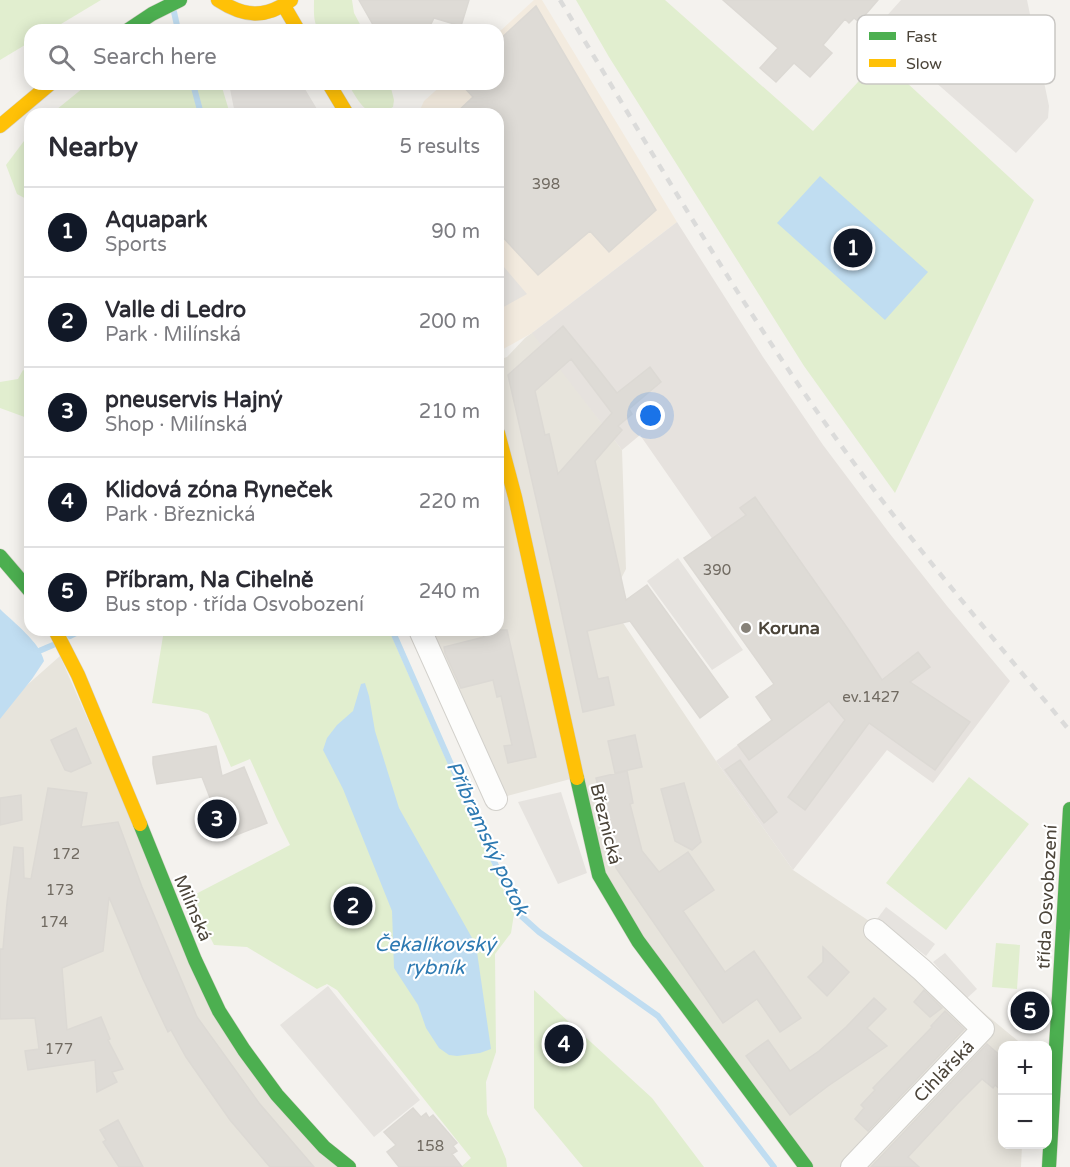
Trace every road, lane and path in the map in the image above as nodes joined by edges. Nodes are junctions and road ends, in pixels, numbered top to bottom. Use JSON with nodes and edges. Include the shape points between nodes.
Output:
{"nodes":[{"id":1,"x":180,"y":0,"type":"edge"},
{"id":2,"x":218,"y":0,"type":"edge"},
{"id":3,"x":288,"y":3,"type":"edge"},
{"id":4,"x":137,"y":24,"type":"edge"},
{"id":5,"x":296,"y":24,"type":"edge"},
{"id":6,"x":42,"y":90,"type":"edge"},
{"id":7,"x":333,"y":90,"type":"edge"},
{"id":8,"x":343,"y":108,"type":"edge"},
{"id":9,"x":0,"y":126,"type":"edge"},
{"id":10,"x":504,"y":456,"type":"edge"},
{"id":11,"x":0,"y":556,"type":"edge"},
{"id":12,"x":24,"y":583,"type":"edge"},
{"id":13,"x":58,"y":636,"type":"edge"},
{"id":14,"x":423,"y":636,"type":"edge"},
{"id":15,"x":496,"y":799,"type":"dead end"},
{"id":16,"x":1070,"y":809,"type":"edge"},
{"id":17,"x":875,"y":930,"type":"dead end"},
{"id":18,"x":329,"y":1157,"type":"edge"},
{"id":19,"x":349,"y":1167,"type":"edge"},
{"id":20,"x":806,"y":1167,"type":"edge"},
{"id":21,"x":852,"y":1167,"type":"edge"},
{"id":22,"x":1049,"y":1167,"type":"edge"}],
"edges":[{"from":1,"to":4,"type":"street"},
{"from":2,"to":3,"type":"street","via":[[228,8],[256,15]]},
{"from":3,"to":5,"type":"street"},
{"from":6,"to":9,"type":"street"},
{"from":7,"to":8,"type":"street"},
{"from":10,"to":20,"type":"street","name":"Březnická","via":[[599,875],[638,940]]},
{"from":11,"to":12,"type":"street"},
{"from":13,"to":18,"type":"street","name":"Milínská","via":[[78,675],[117,789],[219,1011],[277,1095]]},
{"from":14,"to":15,"type":"street"},
{"from":16,"to":22,"type":"street","name":"třída Osvobození"},
{"from":17,"to":21,"type":"street","name":"Cihlářská","via":[[983,1029]]},
{"from":18,"to":19,"type":"street","name":"Milínská"}]}
